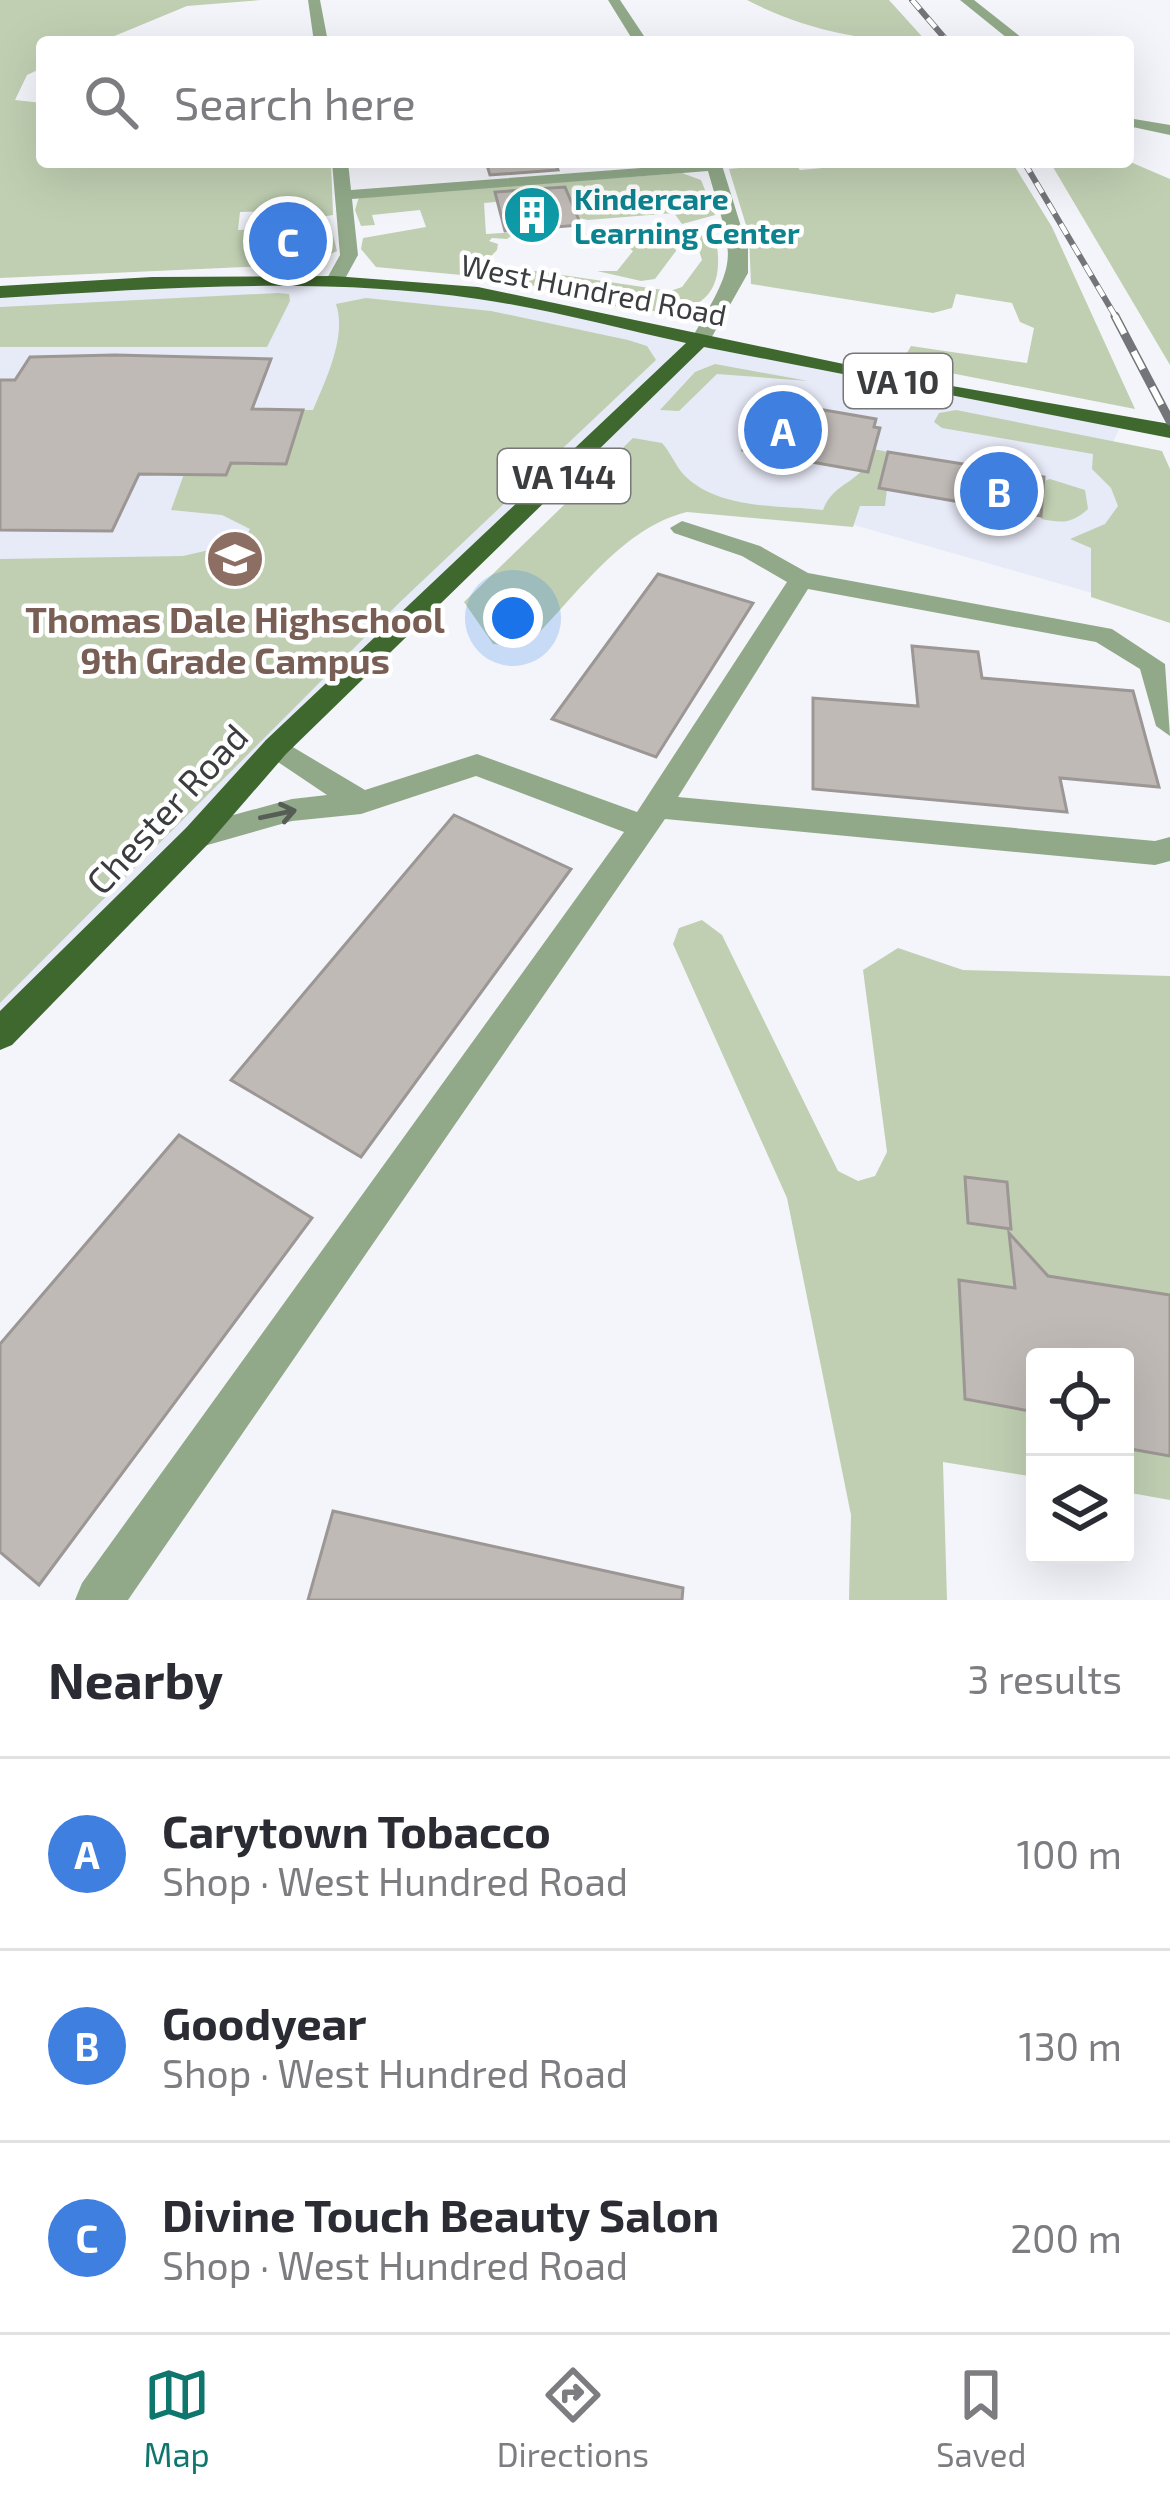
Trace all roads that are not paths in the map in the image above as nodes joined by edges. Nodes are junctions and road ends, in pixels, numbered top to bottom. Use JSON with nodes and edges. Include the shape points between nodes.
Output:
{"nodes":[{"id":1,"x":314,"y":0,"type":"edge"},
{"id":2,"x":614,"y":0,"type":"edge"},
{"id":3,"x":966,"y":0,"type":"edge"},
{"id":4,"x":320,"y":36,"type":"edge"},
{"id":5,"x":637,"y":36,"type":"edge"},
{"id":6,"x":1012,"y":36,"type":"edge"},
{"id":7,"x":1134,"y":123,"type":"edge"},
{"id":8,"x":1170,"y":130,"type":"edge"},
{"id":9,"x":341,"y":168,"type":"edge"},
{"id":10,"x":666,"y":168,"type":"edge"},
{"id":11,"x":715,"y":168,"type":"edge"},
{"id":12,"x":345,"y":195,"type":"junction"},
{"id":13,"x":334,"y":282,"type":"junction"},
{"id":14,"x":0,"y":292,"type":"edge"},
{"id":15,"x":702,"y":338,"type":"junction"},
{"id":16,"x":1170,"y":431,"type":"edge"},
{"id":17,"x":682,"y":528,"type":"dead end"},
{"id":18,"x":801,"y":580,"type":"junction"},
{"id":19,"x":1170,"y":726,"type":"edge"},
{"id":20,"x":276,"y":747,"type":"junction"},
{"id":21,"x":361,"y":803,"type":"junction"},
{"id":22,"x":651,"y":817,"type":"junction"},
{"id":23,"x":197,"y":836,"type":"junction"},
{"id":24,"x":1170,"y":849,"type":"edge"},
{"id":25,"x":0,"y":1034,"type":"edge"},
{"id":26,"x":99,"y":1600,"type":"edge"}],
"edges":[{"from":1,"to":4,"type":"street"},
{"from":2,"to":5,"type":"street"},
{"from":3,"to":6,"type":"street"},
{"from":7,"to":8,"type":"street"},
{"from":9,"to":12,"type":"street"},
{"from":10,"to":12,"type":"street"},
{"from":11,"to":15,"type":"street","via":[[739,273]]},
{"from":12,"to":13,"type":"street","via":[[349,255]]},
{"from":13,"to":14,"type":"main road","name":"West Hundred Road","number":"VA 10"},
{"from":13,"to":15,"type":"main road","name":"West Hundred Road","number":"VA 10","via":[[478,293]]},
{"from":15,"to":16,"type":"main road","name":"West Hundred Road","number":"VA 10"},
{"from":15,"to":20,"type":"main road","name":"Chester Road","number":"VA 144"},
{"from":17,"to":18,"type":"street","via":[[751,551]]},
{"from":18,"to":19,"type":"street","via":[[1103,635],[1152,664]]},
{"from":18,"to":22,"type":"street"},
{"from":20,"to":21,"type":"street"},
{"from":20,"to":23,"type":"main road","name":"Chester Road","number":"VA 144"},
{"from":21,"to":22,"type":"street","via":[[477,765]]},
{"from":23,"to":21,"type":"street","one_way":true,"via":[[292,810]]},
{"from":22,"to":24,"type":"street"},
{"from":22,"to":26,"type":"street"},
{"from":23,"to":25,"type":"main road","name":"Chester Road","number":"VA 144"}]}
